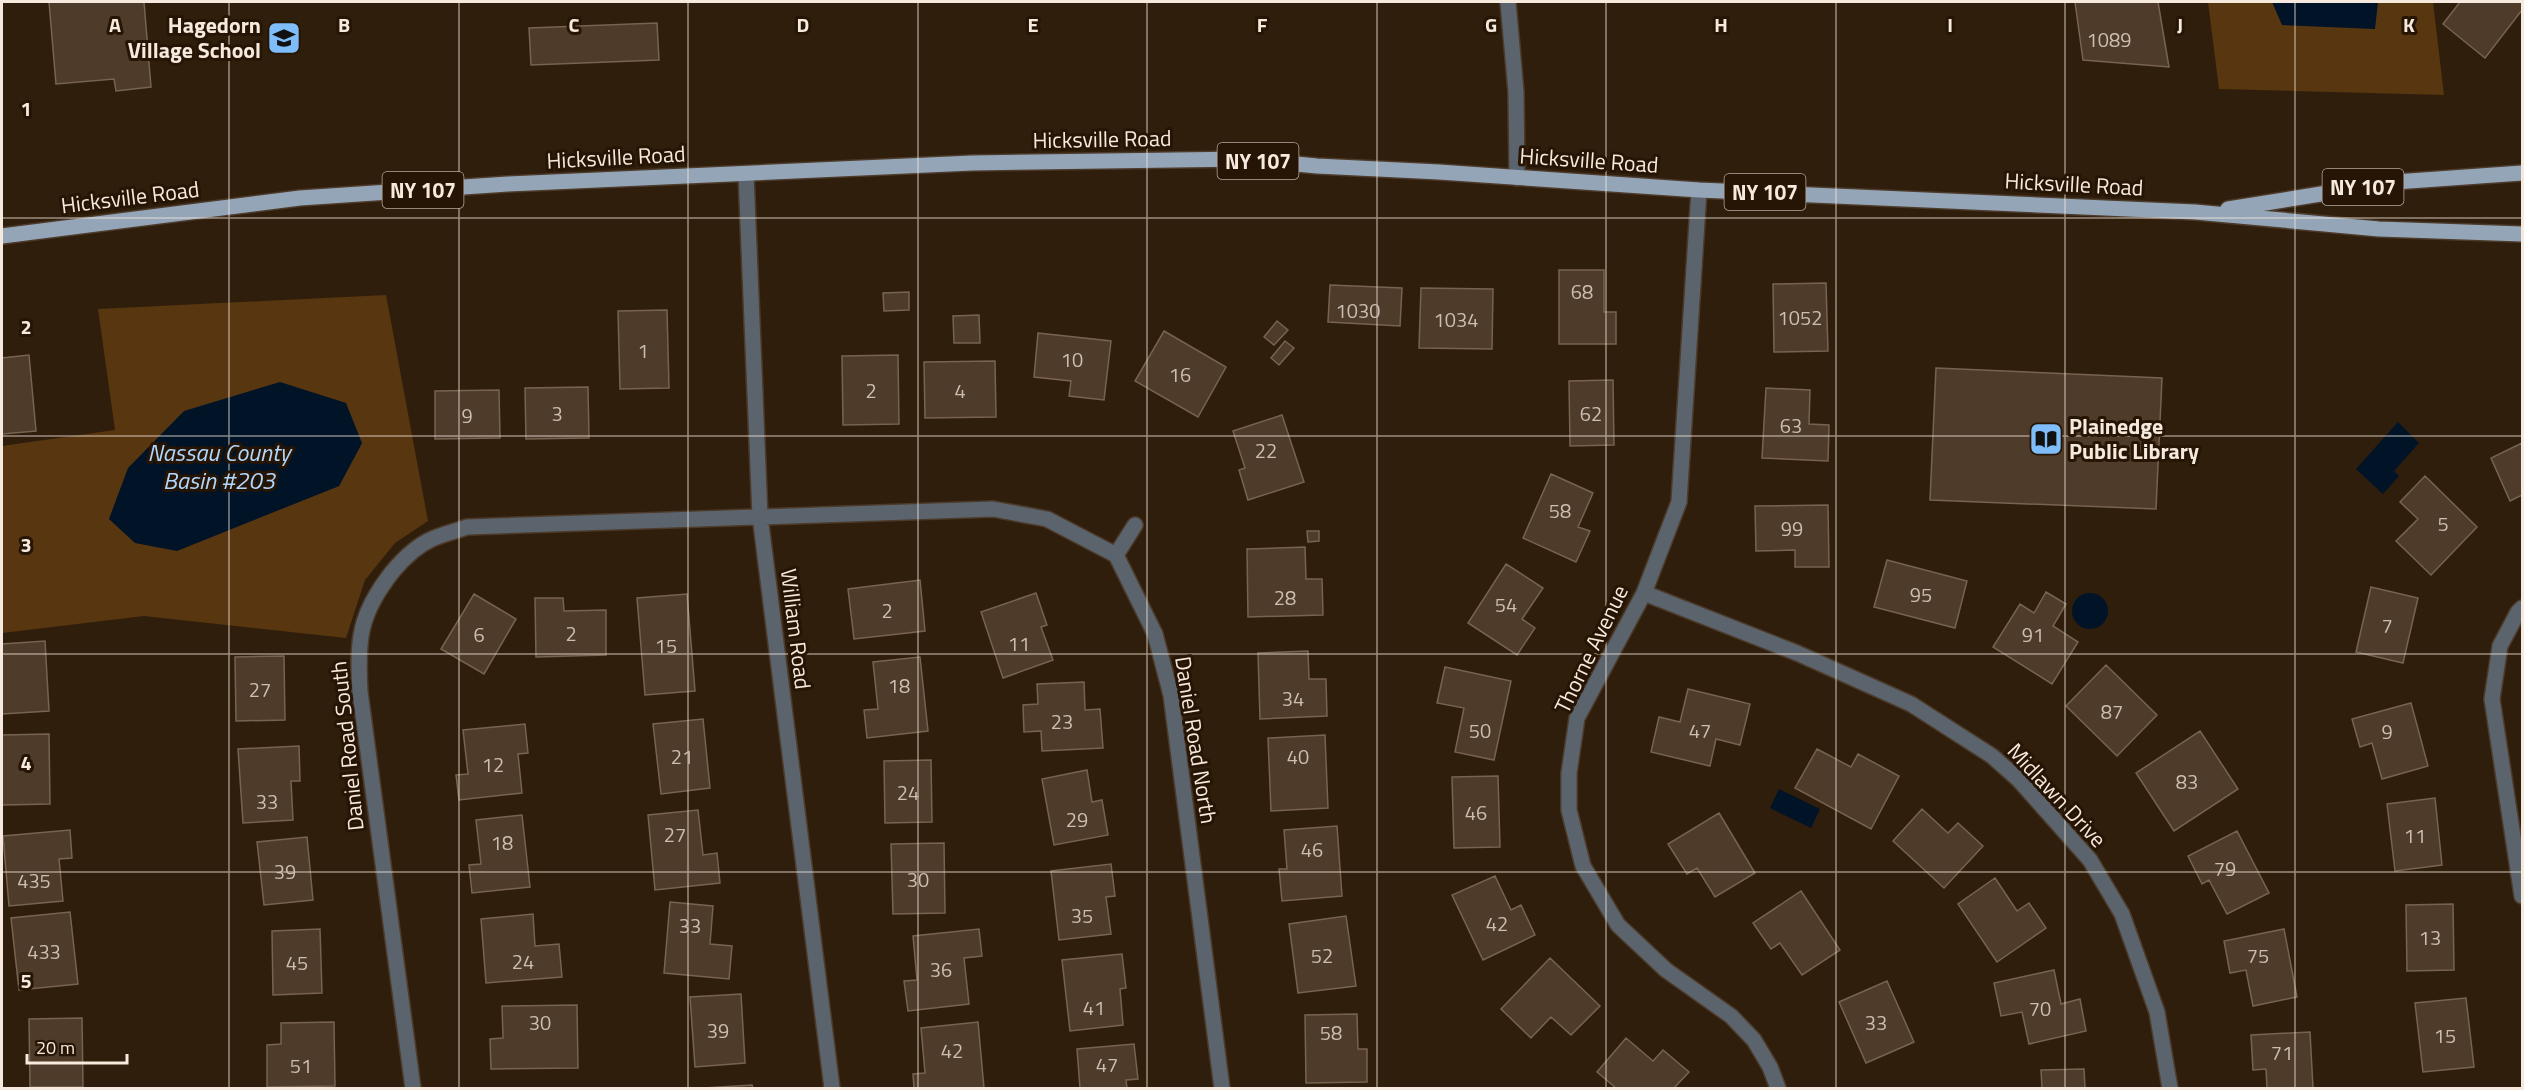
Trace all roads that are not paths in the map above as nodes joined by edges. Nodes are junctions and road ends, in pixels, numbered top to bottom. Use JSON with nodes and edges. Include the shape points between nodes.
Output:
{"nodes":[{"id":1,"x":1508,"y":2,"type":"edge"},
{"id":2,"x":2523,"y":173,"type":"edge"},
{"id":3,"x":746,"y":174,"type":"junction"},
{"id":4,"x":1517,"y":178,"type":"junction"},
{"id":5,"x":1700,"y":190,"type":"junction"},
{"id":6,"x":2205,"y":212,"type":"junction"},
{"id":7,"x":2523,"y":234,"type":"edge"},
{"id":8,"x":2,"y":236,"type":"edge"},
{"id":9,"x":760,"y":516,"type":"junction"},
{"id":10,"x":1135,"y":525,"type":"dead end"},
{"id":11,"x":1116,"y":555,"type":"junction"},
{"id":12,"x":1644,"y":593,"type":"junction"},
{"id":13,"x":2523,"y":608,"type":"edge"},
{"id":14,"x":2523,"y":896,"type":"edge"},
{"id":15,"x":413,"y":1089,"type":"edge"},
{"id":16,"x":832,"y":1089,"type":"edge"},
{"id":17,"x":1222,"y":1089,"type":"edge"},
{"id":18,"x":1778,"y":1089,"type":"edge"},
{"id":19,"x":2170,"y":1089,"type":"edge"}],
"edges":[{"from":1,"to":4,"type":"street","via":[[1516,92]]},
{"from":2,"to":6,"type":"main road","name":"Hicksville Road","number":"NY 107","via":[[2395,182]]},
{"from":3,"to":4,"type":"main road","name":"Hicksville Road","number":"NY 107","via":[[972,163],[1245,159]]},
{"from":3,"to":8,"type":"main road","name":"Hicksville Road","number":"NY 107","via":[[300,198]]},
{"from":3,"to":9,"type":"street","name":"William Road"},
{"from":4,"to":5,"type":"main road","name":"Hicksville Road","number":"NY 107"},
{"from":5,"to":6,"type":"main road","name":"Hicksville Road","number":"NY 107"},
{"from":5,"to":12,"type":"street","name":"Thorne Avenue","via":[[1679,502]]},
{"from":6,"to":7,"type":"main road","name":"Hicksville Road","number":"NY 107","via":[[2379,229]]},
{"from":9,"to":11,"type":"street","via":[[993,509],[1047,519]]},
{"from":9,"to":15,"type":"street","name":"Daniel Road South","via":[[467,527],[430,540],[406,555],[377,591],[365,614],[360,645],[360,692]]},
{"from":9,"to":16,"type":"street","name":"William Road"},
{"from":10,"to":11,"type":"street"},
{"from":11,"to":17,"type":"street","name":"Daniel Road North","via":[[1155,634],[1170,695]]},
{"from":12,"to":18,"type":"street","name":"Thorne Avenue","via":[[1577,718],[1569,773],[1569,810],[1583,866],[1618,925],[1666,970],[1731,1016],[1754,1040]]},
{"from":12,"to":19,"type":"street","name":"Midlawn Drive","via":[[1797,653],[1911,704],[1992,756],[2019,780],[2090,860],[2122,914],[2157,1012]]},
{"from":13,"to":14,"type":"street","via":[[2500,646],[2492,699]]}]}
